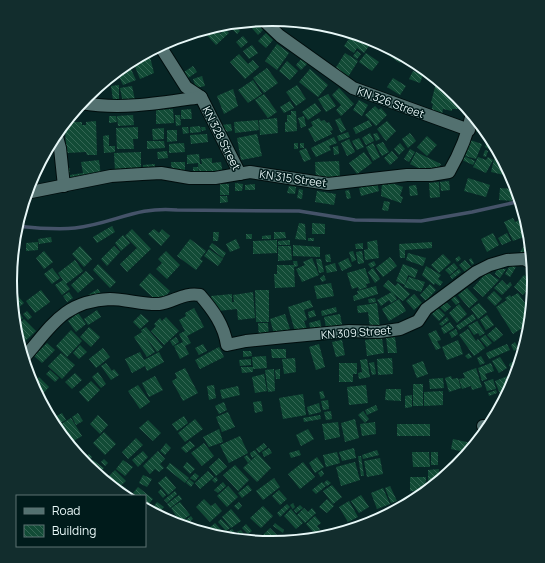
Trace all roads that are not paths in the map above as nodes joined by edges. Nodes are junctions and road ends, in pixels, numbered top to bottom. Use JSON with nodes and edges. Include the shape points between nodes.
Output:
{"nodes":[{"id":1,"x":270,"y":26,"type":"edge"},
{"id":2,"x":163,"y":50,"type":"edge"},
{"id":3,"x":201,"y":97,"type":"junction"},
{"id":4,"x":89,"y":104,"type":"edge"},
{"id":5,"x":471,"y":120,"type":"edge"},
{"id":6,"x":469,"y":130,"type":"junction"},
{"id":7,"x":58,"y":142,"type":"edge"},
{"id":8,"x":240,"y":174,"type":"junction"},
{"id":9,"x":64,"y":186,"type":"junction"},
{"id":10,"x":33,"y":192,"type":"edge"},
{"id":11,"x":527,"y":261,"type":"edge"},
{"id":12,"x":28,"y":353,"type":"edge"}],
"edges":[{"from":1,"to":6,"type":"street","name":"KN 326 Street","via":[[353,88]]},
{"from":2,"to":3,"type":"street","name":"KN 328 Street","via":[[186,87]]},
{"from":3,"to":4,"type":"street","via":[[129,107]]},
{"from":3,"to":8,"type":"street","name":"KN 328 Street"},
{"from":5,"to":6,"type":"street","name":"KN 315 Street"},
{"from":6,"to":8,"type":"street","name":"KN 315 Street","via":[[449,172],[328,184],[268,174]]},
{"from":7,"to":9,"type":"street"},
{"from":8,"to":9,"type":"street","name":"KN 315 Street","via":[[215,178],[190,178],[161,173],[111,176]]},
{"from":9,"to":10,"type":"street","name":"KN 315 Street"},
{"from":11,"to":12,"type":"street","name":"KN 309 Street","via":[[507,260],[483,269],[426,309],[418,321],[400,329],[285,337],[246,341],[227,346],[225,332],[216,315],[200,295],[192,293],[158,304],[110,299],[82,303],[66,312]]}]}
